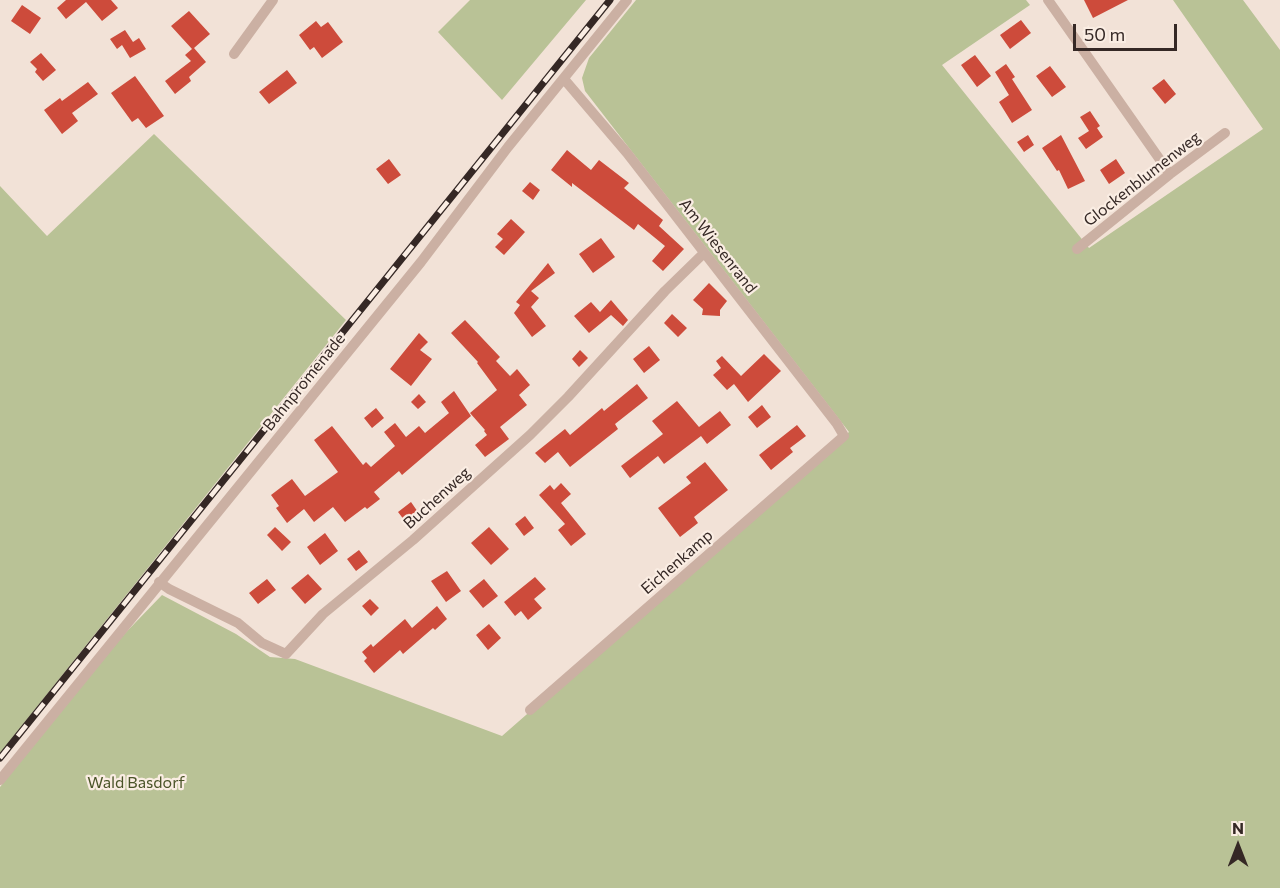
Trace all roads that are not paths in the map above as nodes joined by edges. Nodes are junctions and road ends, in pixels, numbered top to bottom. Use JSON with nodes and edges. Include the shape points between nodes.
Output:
{"nodes":[{"id":1,"x":273,"y":0,"type":"edge"},
{"id":2,"x":627,"y":0,"type":"edge"},
{"id":3,"x":1048,"y":0,"type":"edge"},
{"id":4,"x":234,"y":54,"type":"dead end"},
{"id":5,"x":564,"y":79,"type":"junction"},
{"id":6,"x":1225,"y":133,"type":"dead end"},
{"id":7,"x":1170,"y":174,"type":"junction"},
{"id":8,"x":1077,"y":249,"type":"dead end"},
{"id":9,"x":704,"y":253,"type":"junction"},
{"id":10,"x":844,"y":436,"type":"joint"},
{"id":11,"x":159,"y":582,"type":"junction"},
{"id":12,"x":530,"y":710,"type":"dead end"},
{"id":13,"x":0,"y":780,"type":"edge"}],
"edges":[{"from":1,"to":4,"type":"street"},
{"from":2,"to":5,"type":"street","name":"Bahnpromenade"},
{"from":3,"to":7,"type":"street"},
{"from":5,"to":9,"type":"street","name":"Am Wiesenrand"},
{"from":5,"to":11,"type":"street","name":"Bahnpromenade","via":[[422,262]]},
{"from":6,"to":7,"type":"street","name":"Glockenblumenweg"},
{"from":7,"to":8,"type":"street","name":"Glockenblumenweg"},
{"from":9,"to":10,"type":"street","name":"Am Wiesenrand"},
{"from":9,"to":11,"type":"street","name":"Buchenweg","via":[[530,435],[323,615],[286,654],[262,643],[238,623]]},
{"from":10,"to":12,"type":"street","name":"Eichenkamp"},
{"from":11,"to":13,"type":"street","name":"Bahnpromenade"}]}
